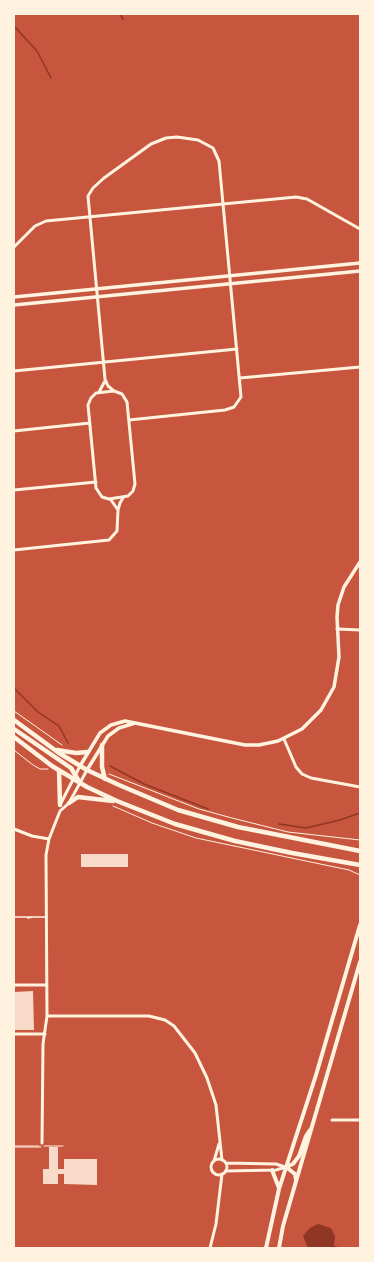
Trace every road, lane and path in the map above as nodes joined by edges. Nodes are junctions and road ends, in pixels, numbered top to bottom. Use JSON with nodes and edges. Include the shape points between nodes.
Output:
{"nodes":[{"id":1,"x":223,"y":204,"type":"junction"},
{"id":2,"x":89,"y":217,"type":"junction"},
{"id":3,"x":360,"y":229,"type":"edge"},
{"id":4,"x":14,"y":247,"type":"edge"},
{"id":5,"x":360,"y":263,"type":"edge"},
{"id":6,"x":360,"y":272,"type":"edge"},
{"id":7,"x":230,"y":276,"type":"junction"},
{"id":8,"x":231,"y":284,"type":"junction"},
{"id":9,"x":96,"y":289,"type":"junction"},
{"id":10,"x":14,"y":297,"type":"edge"},
{"id":11,"x":97,"y":297,"type":"junction"},
{"id":12,"x":14,"y":305,"type":"edge"},
{"id":13,"x":237,"y":350,"type":"junction"},
{"id":14,"x":104,"y":362,"type":"junction"},
{"id":15,"x":360,"y":367,"type":"edge"},
{"id":16,"x":14,"y":371,"type":"edge"},
{"id":17,"x":240,"y":378,"type":"junction"},
{"id":18,"x":105,"y":379,"type":"junction"},
{"id":19,"x":114,"y":391,"type":"junction"},
{"id":20,"x":99,"y":392,"type":"junction"},
{"id":21,"x":129,"y":420,"type":"junction"},
{"id":22,"x":90,"y":423,"type":"junction"},
{"id":23,"x":14,"y":431,"type":"edge"},
{"id":24,"x":96,"y":482,"type":"junction"},
{"id":25,"x":14,"y":490,"type":"edge"},
{"id":26,"x":124,"y":498,"type":"junction"},
{"id":27,"x":109,"y":499,"type":"junction"},
{"id":28,"x":118,"y":510,"type":"junction"},
{"id":29,"x":14,"y":550,"type":"edge"},
{"id":30,"x":360,"y":562,"type":"edge"},
{"id":31,"x":337,"y":629,"type":"junction"},
{"id":32,"x":360,"y":630,"type":"edge"},
{"id":33,"x":14,"y":710,"type":"edge"},
{"id":34,"x":14,"y":720,"type":"edge"},
{"id":35,"x":135,"y":723,"type":"junction"},
{"id":36,"x":14,"y":729,"type":"edge"},
{"id":37,"x":14,"y":737,"type":"edge"},
{"id":38,"x":284,"y":739,"type":"junction"},
{"id":39,"x":102,"y":745,"type":"junction"},
{"id":40,"x":63,"y":746,"type":"dead end"},
{"id":41,"x":14,"y":750,"type":"edge"},
{"id":42,"x":55,"y":750,"type":"junction"},
{"id":43,"x":88,"y":752,"type":"junction"},
{"id":44,"x":80,"y":766,"type":"junction"},
{"id":45,"x":59,"y":770,"type":"junction"},
{"id":46,"x":87,"y":770,"type":"junction"},
{"id":47,"x":52,"y":771,"type":"dead end"},
{"id":48,"x":108,"y":774,"type":"dead end"},
{"id":49,"x":75,"y":776,"type":"junction"},
{"id":50,"x":105,"y":779,"type":"junction"},
{"id":51,"x":80,"y":783,"type":"junction"},
{"id":52,"x":360,"y":787,"type":"edge"},
{"id":53,"x":69,"y":803,"type":"junction"},
{"id":54,"x":115,"y":803,"type":"junction"},
{"id":55,"x":60,"y":805,"type":"junction"},
{"id":56,"x":60,"y":811,"type":"junction"},
{"id":57,"x":14,"y":829,"type":"edge"},
{"id":58,"x":49,"y":839,"type":"junction"},
{"id":59,"x":360,"y":840,"type":"edge"},
{"id":60,"x":346,"y":848,"type":"junction"},
{"id":61,"x":360,"y":848,"type":"edge"},
{"id":62,"x":360,"y":851,"type":"edge"},
{"id":63,"x":358,"y":865,"type":"edge"},
{"id":64,"x":360,"y":870,"type":"edge"},
{"id":65,"x":360,"y":875,"type":"edge"},
{"id":66,"x":14,"y":917,"type":"edge"},
{"id":67,"x":46,"y":917,"type":"junction"},
{"id":68,"x":360,"y":925,"type":"edge"},
{"id":69,"x":360,"y":962,"type":"edge"},
{"id":70,"x":14,"y":985,"type":"edge"},
{"id":71,"x":46,"y":985,"type":"junction"},
{"id":72,"x":47,"y":1016,"type":"junction"},
{"id":73,"x":14,"y":1034,"type":"edge"},
{"id":74,"x":45,"y":1034,"type":"junction"},
{"id":75,"x":332,"y":1120,"type":"dead end"},
{"id":76,"x":360,"y":1120,"type":"edge"},
{"id":77,"x":312,"y":1127,"type":"junction"},
{"id":78,"x":219,"y":1142,"type":"junction"},
{"id":79,"x":42,"y":1145,"type":"joint"},
{"id":80,"x":14,"y":1147,"type":"edge"},
{"id":81,"x":222,"y":1160,"type":"junction"},
{"id":82,"x":214,"y":1162,"type":"junction"},
{"id":83,"x":226,"y":1163,"type":"junction"},
{"id":84,"x":286,"y":1167,"type":"junction"},
{"id":85,"x":272,"y":1170,"type":"junction"},
{"id":86,"x":226,"y":1171,"type":"junction"},
{"id":87,"x":216,"y":1174,"type":"junction"},
{"id":88,"x":222,"y":1174,"type":"junction"},
{"id":89,"x":296,"y":1184,"type":"junction"},
{"id":90,"x":219,"y":1186,"type":"junction"},
{"id":91,"x":279,"y":1189,"type":"junction"},
{"id":92,"x":210,"y":1248,"type":"edge"},
{"id":93,"x":266,"y":1248,"type":"edge"},
{"id":94,"x":278,"y":1248,"type":"edge"}],
"edges":[{"from":1,"to":2,"type":"street"},
{"from":1,"to":2,"type":"street","via":[[219,161],[215,151],[208,144],[198,140],[172,137],[151,144],[98,183],[88,196]]},
{"from":1,"to":3,"type":"street","via":[[302,197]]},
{"from":1,"to":7,"type":"street"},
{"from":2,"to":4,"type":"street","via":[[40,223]]},
{"from":2,"to":9,"type":"street"},
{"from":5,"to":7,"type":"street"},
{"from":6,"to":8,"type":"street"},
{"from":7,"to":8,"type":"street"},
{"from":7,"to":9,"type":"street"},
{"from":8,"to":11,"type":"street"},
{"from":8,"to":13,"type":"street"},
{"from":9,"to":10,"type":"street"},
{"from":9,"to":11,"type":"street"},
{"from":11,"to":12,"type":"street"},
{"from":11,"to":14,"type":"street"},
{"from":13,"to":14,"type":"street"},
{"from":13,"to":17,"type":"street"},
{"from":14,"to":16,"type":"street"},
{"from":14,"to":18,"type":"street"},
{"from":15,"to":17,"type":"street"},
{"from":17,"to":21,"type":"street","via":[[241,397],[231,409]]},
{"from":18,"to":19,"type":"street"},
{"from":18,"to":20,"type":"street","via":[[104,386]]},
{"from":19,"to":20,"type":"street"},
{"from":19,"to":21,"type":"street","via":[[126,400]]},
{"from":20,"to":22,"type":"street","via":[[92,396],[89,403]]},
{"from":21,"to":26,"type":"street","via":[[135,484],[132,493]]},
{"from":22,"to":23,"type":"street"},
{"from":22,"to":24,"type":"street"},
{"from":24,"to":25,"type":"street"},
{"from":24,"to":27,"type":"street","via":[[98,493]]},
{"from":26,"to":27,"type":"street"},
{"from":26,"to":28,"type":"street"},
{"from":27,"to":28,"type":"street","via":[[115,503]]},
{"from":28,"to":29,"type":"street","via":[[118,528],[109,540]]},
{"from":30,"to":31,"type":"street","via":[[344,587],[337,611]]},
{"from":31,"to":32,"type":"street"},
{"from":31,"to":38,"type":"street","via":[[338,667],[328,699],[312,720]]},
{"from":33,"to":40,"type":"path"},
{"from":34,"to":42,"type":"main road"},
{"from":35,"to":38,"type":"street","via":[[239,744],[265,744]]},
{"from":35,"to":39,"type":"street","via":[[115,730]]},
{"from":35,"to":43,"type":"street","via":[[125,720],[107,727]]},
{"from":36,"to":49,"type":"main road","via":[[69,767]]},
{"from":37,"to":45,"type":"main road"},
{"from":38,"to":52,"type":"street","via":[[296,767],[302,774]]},
{"from":39,"to":46,"type":"street"},
{"from":39,"to":50,"type":"main road","via":[[102,768]]},
{"from":41,"to":47,"type":"path","via":[[32,765]]},
{"from":42,"to":43,"type":"main road"},
{"from":42,"to":44,"type":"main road"},
{"from":43,"to":44,"type":"street"},
{"from":44,"to":46,"type":"main road"},
{"from":44,"to":49,"type":"street"},
{"from":45,"to":49,"type":"main road"},
{"from":45,"to":55,"type":"main road"},
{"from":46,"to":50,"type":"main road"},
{"from":46,"to":51,"type":"street"},
{"from":48,"to":59,"type":"path","via":[[200,809],[232,818],[288,832]]},
{"from":49,"to":51,"type":"main road"},
{"from":49,"to":55,"type":"street"},
{"from":50,"to":60,"type":"main road","via":[[178,810],[238,828]]},
{"from":51,"to":53,"type":"street"},
{"from":51,"to":54,"type":"main road"},
{"from":53,"to":54,"type":"main road","via":[[78,797]]},
{"from":53,"to":56,"type":"street"},
{"from":54,"to":63,"type":"main road","via":[[235,841]]},
{"from":54,"to":65,"type":"path","via":[[152,823],[196,838],[349,870]]},
{"from":55,"to":56,"type":"street"},
{"from":56,"to":58,"type":"street"},
{"from":57,"to":58,"type":"street"},
{"from":58,"to":67,"type":"street","via":[[46,855]]},
{"from":60,"to":61,"type":"main road"},
{"from":60,"to":62,"type":"main road"},
{"from":63,"to":64,"type":"main road"},
{"from":66,"to":67,"type":"lane"},
{"from":67,"to":71,"type":"street"},
{"from":68,"to":84,"type":"main road"},
{"from":69,"to":77,"type":"main road"},
{"from":70,"to":71,"type":"street"},
{"from":71,"to":72,"type":"street"},
{"from":72,"to":74,"type":"street"},
{"from":72,"to":78,"type":"street","via":[[149,1016],[165,1020],[174,1026],[195,1053],[207,1078],[216,1105]]},
{"from":73,"to":74,"type":"street"},
{"from":74,"to":79,"type":"street"},
{"from":75,"to":76,"type":"street"},
{"from":77,"to":84,"type":"main road","via":[[299,1156],[293,1164]]},
{"from":77,"to":89,"type":"main road"},
{"from":78,"to":81,"type":"street"},
{"from":78,"to":82,"type":"street"},
{"from":79,"to":80,"type":"path"},
{"from":81,"to":82,"type":"street"},
{"from":81,"to":83,"type":"street"},
{"from":82,"to":87,"type":"street","via":[[212,1170]]},
{"from":83,"to":84,"type":"street","via":[[276,1164]]},
{"from":83,"to":86,"type":"street"},
{"from":84,"to":85,"type":"street"},
{"from":84,"to":89,"type":"main road","via":[[295,1174]]},
{"from":84,"to":91,"type":"main road"},
{"from":85,"to":86,"type":"street"},
{"from":85,"to":91,"type":"main road"},
{"from":86,"to":88,"type":"street"},
{"from":87,"to":88,"type":"street"},
{"from":87,"to":90,"type":"street"},
{"from":88,"to":90,"type":"street"},
{"from":89,"to":94,"type":"main road"},
{"from":90,"to":92,"type":"street","via":[[216,1224]]},
{"from":91,"to":93,"type":"main road"}]}
